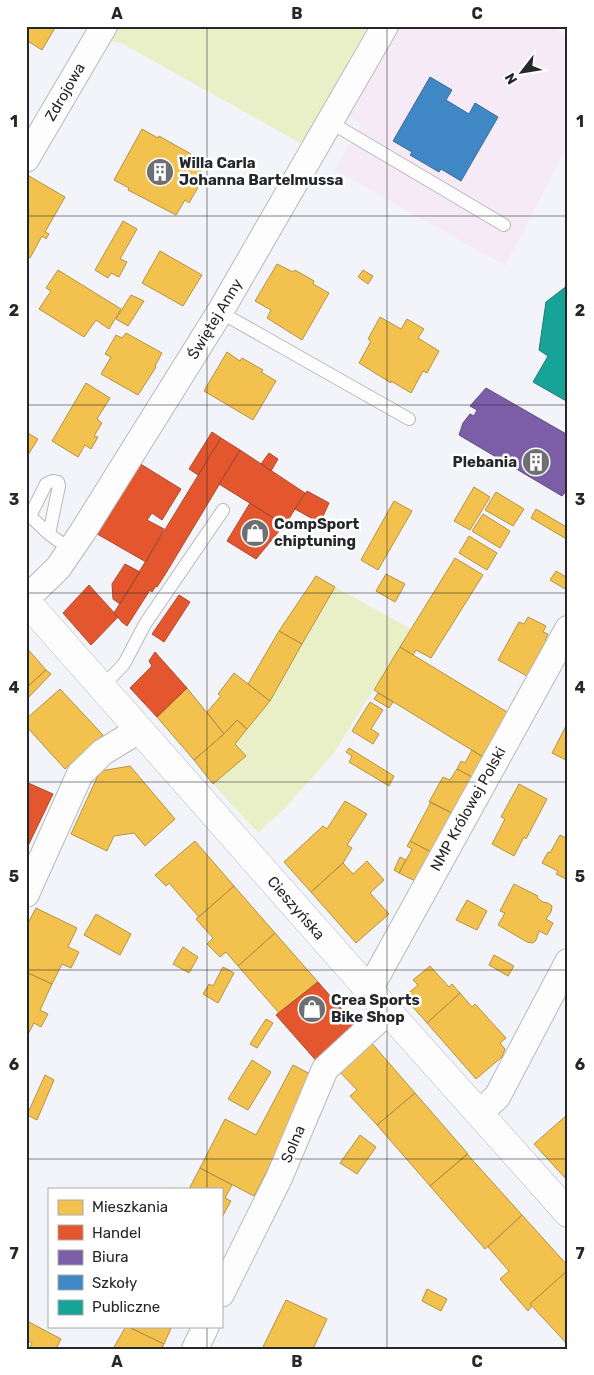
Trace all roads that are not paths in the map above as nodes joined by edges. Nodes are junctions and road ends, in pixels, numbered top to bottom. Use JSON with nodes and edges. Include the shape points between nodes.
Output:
{"nodes":[{"id":1,"x":104,"y":26,"type":"edge"},
{"id":2,"x":385,"y":26,"type":"edge"},
{"id":3,"x":330,"y":122,"type":"junction"},
{"id":4,"x":26,"y":159,"type":"edge"},
{"id":5,"x":504,"y":225,"type":"dead end"},
{"id":6,"x":220,"y":312,"type":"junction"},
{"id":7,"x":409,"y":419,"type":"dead end"},
{"id":8,"x":224,"y":510,"type":"dead end"},
{"id":9,"x":49,"y":534,"type":"dead end"},
{"id":10,"x":71,"y":550,"type":"junction"},
{"id":11,"x":26,"y":600,"type":"edge"},
{"id":12,"x":568,"y":629,"type":"edge"},
{"id":13,"x":102,"y":687,"type":"junction"},
{"id":14,"x":139,"y":730,"type":"junction"},
{"id":15,"x":29,"y":881,"type":"edge"},
{"id":16,"x":568,"y":962,"type":"edge"},
{"id":17,"x":368,"y":990,"type":"junction"},
{"id":18,"x":388,"y":1011,"type":"junction"},
{"id":19,"x":479,"y":1113,"type":"junction"},
{"id":20,"x":568,"y":1213,"type":"edge"},
{"id":21,"x":222,"y":1292,"type":"edge"},
{"id":22,"x":205,"y":1328,"type":"edge"},
{"id":23,"x":195,"y":1349,"type":"edge"}],
"edges":[{"from":1,"to":4,"type":"street","name":"Zdrojowa"},
{"from":2,"to":3,"type":"street","name":"Świętej Anny"},
{"from":3,"to":5,"type":"lane"},
{"from":3,"to":6,"type":"street","name":"Świętej Anny"},
{"from":6,"to":7,"type":"lane"},
{"from":6,"to":10,"type":"street","name":"Świętej Anny"},
{"from":8,"to":13,"type":"lane","via":[[145,624],[124,664]]},
{"from":9,"to":10,"type":"lane"},
{"from":10,"to":11,"type":"street","name":"Świętej Anny"},
{"from":11,"to":13,"type":"street","name":"Cieszyńska"},
{"from":12,"to":17,"type":"street","name":"NMP Królowej Polski"},
{"from":13,"to":14,"type":"street","name":"Cieszyńska"},
{"from":14,"to":15,"type":"street","via":[[103,752],[80,774]]},
{"from":14,"to":17,"type":"street","name":"Cieszyńska"},
{"from":16,"to":19,"type":"street","via":[[497,1097]]},
{"from":17,"to":18,"type":"street","name":"Cieszyńska"},
{"from":18,"to":19,"type":"street","name":"Cieszyńska"},
{"from":18,"to":21,"type":"street","name":"Solna","via":[[325,1069],[278,1178]]},
{"from":19,"to":20,"type":"street","name":"Cieszyńska"},
{"from":22,"to":23,"type":"street"}]}
